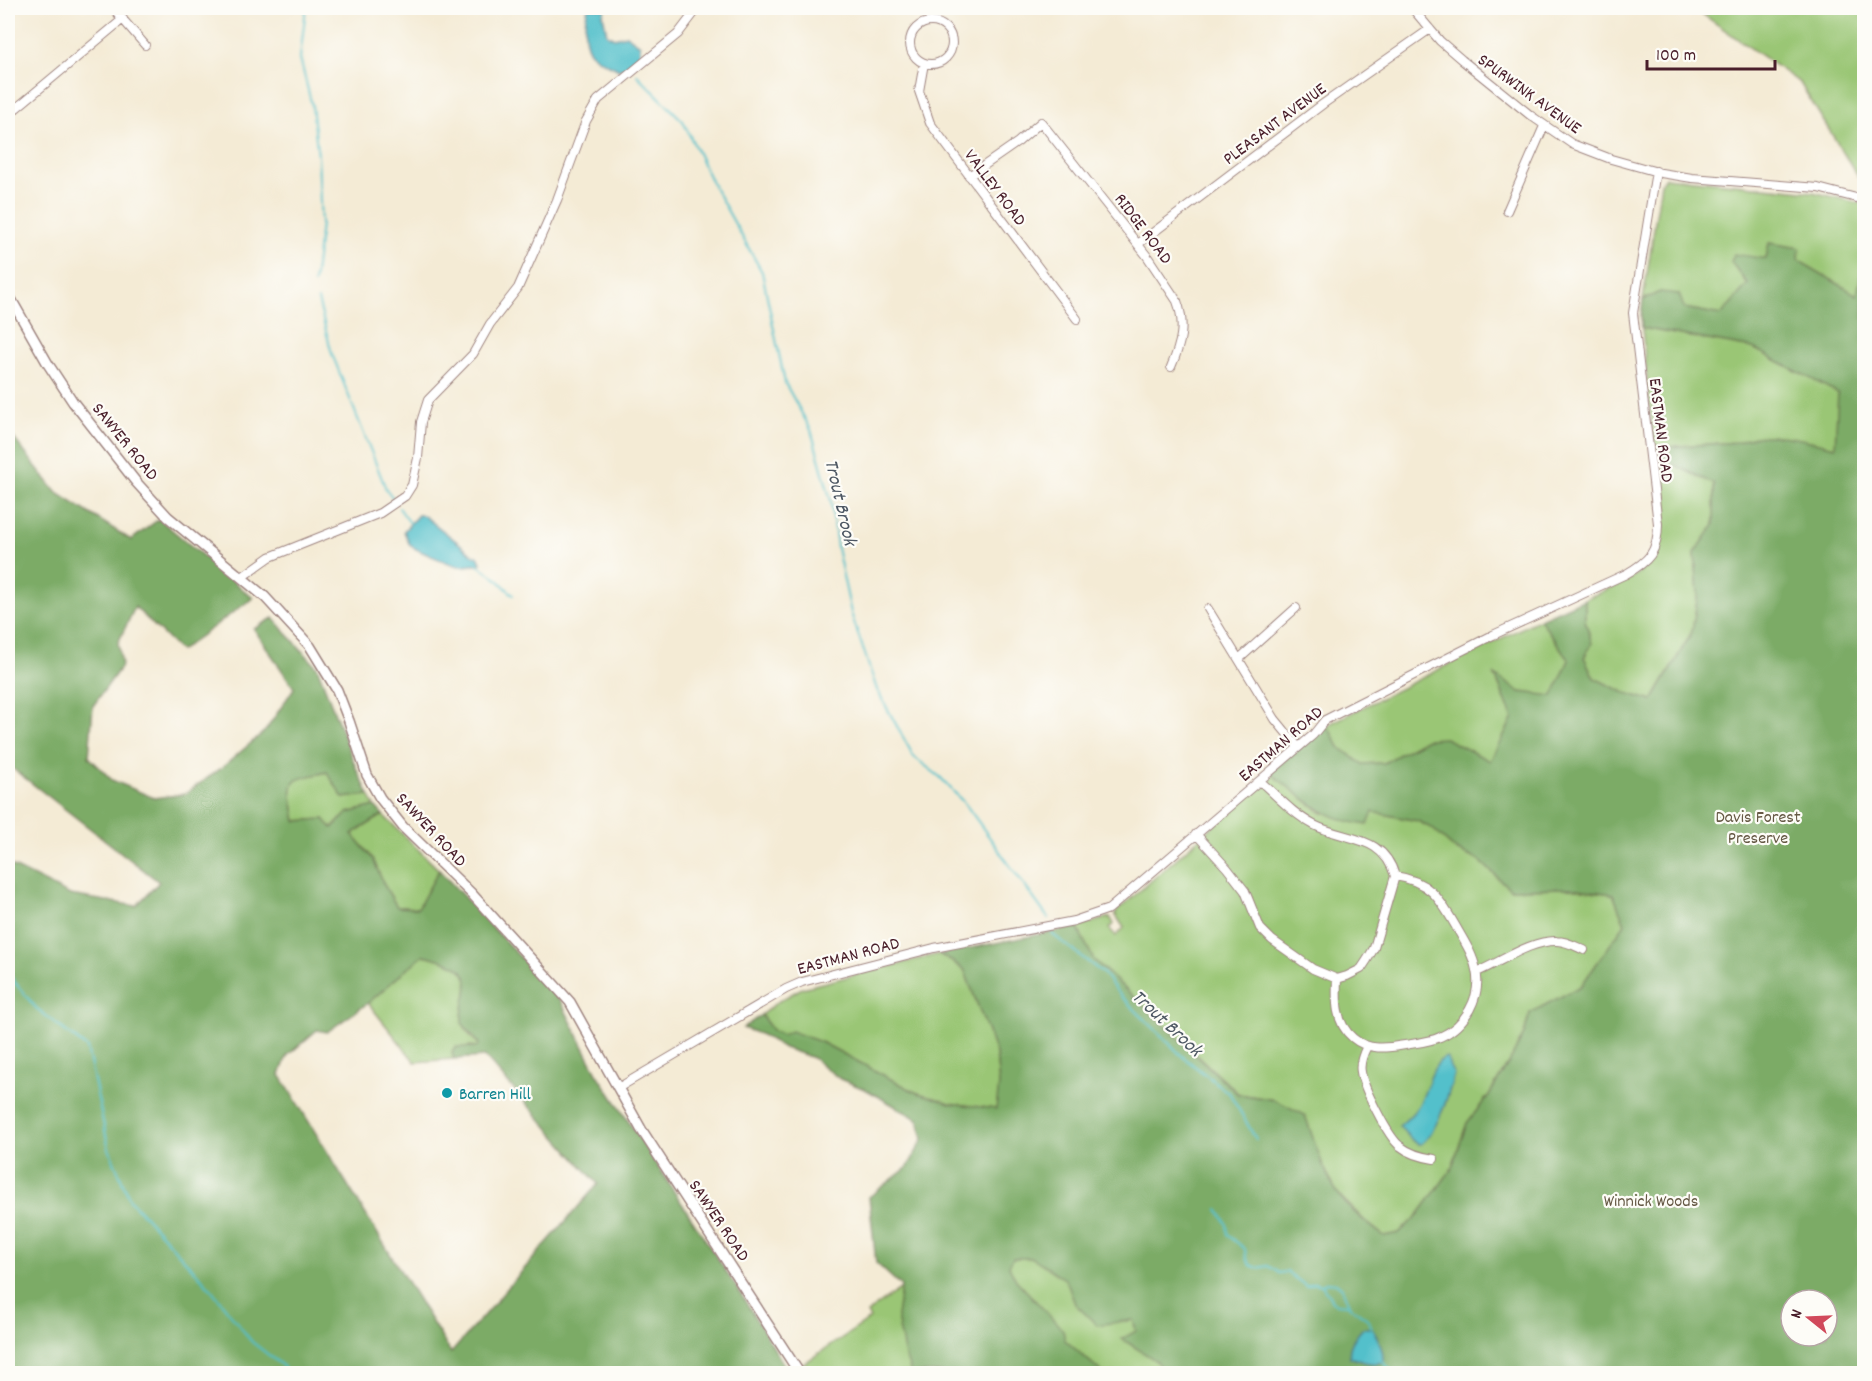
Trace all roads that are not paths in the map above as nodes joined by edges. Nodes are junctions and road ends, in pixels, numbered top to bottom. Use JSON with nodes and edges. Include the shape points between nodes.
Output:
{"nodes":[{"id":1,"x":113,"y":8,"type":"edge"},
{"id":2,"x":698,"y":8,"type":"edge"},
{"id":3,"x":1412,"y":8,"type":"edge"},
{"id":4,"x":123,"y":19,"type":"junction"},
{"id":5,"x":1430,"y":30,"type":"junction"},
{"id":6,"x":145,"y":45,"type":"dead end"},
{"id":7,"x":924,"y":63,"type":"junction"},
{"id":8,"x":8,"y":115,"type":"edge"},
{"id":9,"x":1544,"y":126,"type":"junction"},
{"id":10,"x":1656,"y":171,"type":"junction"},
{"id":11,"x":969,"y":176,"type":"junction"},
{"id":12,"x":1864,"y":200,"type":"edge"},
{"id":13,"x":1508,"y":211,"type":"dead end"},
{"id":14,"x":1138,"y":244,"type":"junction"},
{"id":15,"x":8,"y":294,"type":"edge"},
{"id":16,"x":1077,"y":319,"type":"dead end"},
{"id":17,"x":1171,"y":367,"type":"dead end"},
{"id":18,"x":242,"y":577,"type":"junction"},
{"id":19,"x":1296,"y":608,"type":"dead end"},
{"id":20,"x":1208,"y":609,"type":"dead end"},
{"id":21,"x":1239,"y":659,"type":"junction"},
{"id":22,"x":1298,"y":747,"type":"junction"},
{"id":23,"x":1260,"y":781,"type":"junction"},
{"id":24,"x":1196,"y":834,"type":"junction"},
{"id":25,"x":1395,"y":876,"type":"junction"},
{"id":26,"x":1584,"y":950,"type":"dead end"},
{"id":27,"x":1477,"y":972,"type":"junction"},
{"id":28,"x":1337,"y":979,"type":"junction"},
{"id":29,"x":1368,"y":1046,"type":"junction"},
{"id":30,"x":618,"y":1088,"type":"junction"},
{"id":31,"x":1434,"y":1159,"type":"dead end"},
{"id":32,"x":800,"y":1374,"type":"edge"}],
"edges":[{"from":1,"to":4,"type":"street"},
{"from":2,"to":18,"type":"street","via":[[678,34],[598,100],[518,288],[473,354],[428,400],[412,485],[405,496],[380,513],[270,557]]},
{"from":3,"to":5,"type":"street","name":"SPURWINK AVENUE"},
{"from":4,"to":6,"type":"street"},
{"from":4,"to":8,"type":"street"},
{"from":5,"to":9,"type":"street","name":"SPURWINK AVENUE"},
{"from":5,"to":14,"type":"street","name":"PLEASANT AVENUE","via":[[1323,104]]},
{"from":7,"to":7,"type":"street","via":[[942,61],[951,50],[950,33],[934,22],[925,23],[913,33],[910,47]]},
{"from":7,"to":11,"type":"street","name":"VALLEY ROAD","via":[[920,99],[935,131]]},
{"from":9,"to":10,"type":"street","name":"SPURWINK AVENUE","via":[[1591,152]]},
{"from":9,"to":13,"type":"street"},
{"from":10,"to":12,"type":"street","name":"SPURWINK AVENUE","via":[[1692,178],[1818,188]]},
{"from":10,"to":22,"type":"street","name":"EASTMAN ROAD","via":[[1633,313],[1658,524],[1652,554],[1626,574],[1493,635],[1325,720]]},
{"from":11,"to":14,"type":"street","name":"RIDGE ROAD","via":[[1041,122]]},
{"from":11,"to":16,"type":"street","name":"VALLEY ROAD"},
{"from":14,"to":17,"type":"street","name":"RIDGE ROAD","via":[[1180,308],[1180,346]]},
{"from":15,"to":18,"type":"street","name":"SAWYER ROAD","via":[[48,364],[100,439],[168,517]]},
{"from":18,"to":30,"type":"street","name":"SAWYER ROAD","via":[[298,632],[325,668],[367,775],[386,806],[564,994]]},
{"from":19,"to":21,"type":"street"},
{"from":20,"to":21,"type":"street"},
{"from":21,"to":22,"type":"street","via":[[1275,719]]},
{"from":22,"to":23,"type":"street","name":"EASTMAN ROAD"},
{"from":23,"to":24,"type":"street","name":"EASTMAN ROAD"},
{"from":23,"to":25,"type":"street","via":[[1311,824],[1359,839],[1382,851]]},
{"from":24,"to":28,"type":"street","via":[[1245,891],[1260,928],[1313,969]]},
{"from":24,"to":30,"type":"street","name":"EASTMAN ROAD","via":[[1109,909],[1074,921],[934,948],[802,982]]},
{"from":25,"to":27,"type":"street","via":[[1427,887],[1441,901]]},
{"from":25,"to":28,"type":"street","via":[[1374,948],[1361,969]]},
{"from":26,"to":27,"type":"street","via":[[1549,941]]},
{"from":27,"to":29,"type":"street","via":[[1473,1004],[1459,1025],[1449,1032],[1439,1038],[1399,1046]]},
{"from":28,"to":29,"type":"street","via":[[1336,1008],[1341,1024],[1353,1038]]},
{"from":29,"to":31,"type":"street","via":[[1361,1072],[1388,1134],[1411,1153]]},
{"from":30,"to":32,"type":"street","name":"SAWYER ROAD"}]}
